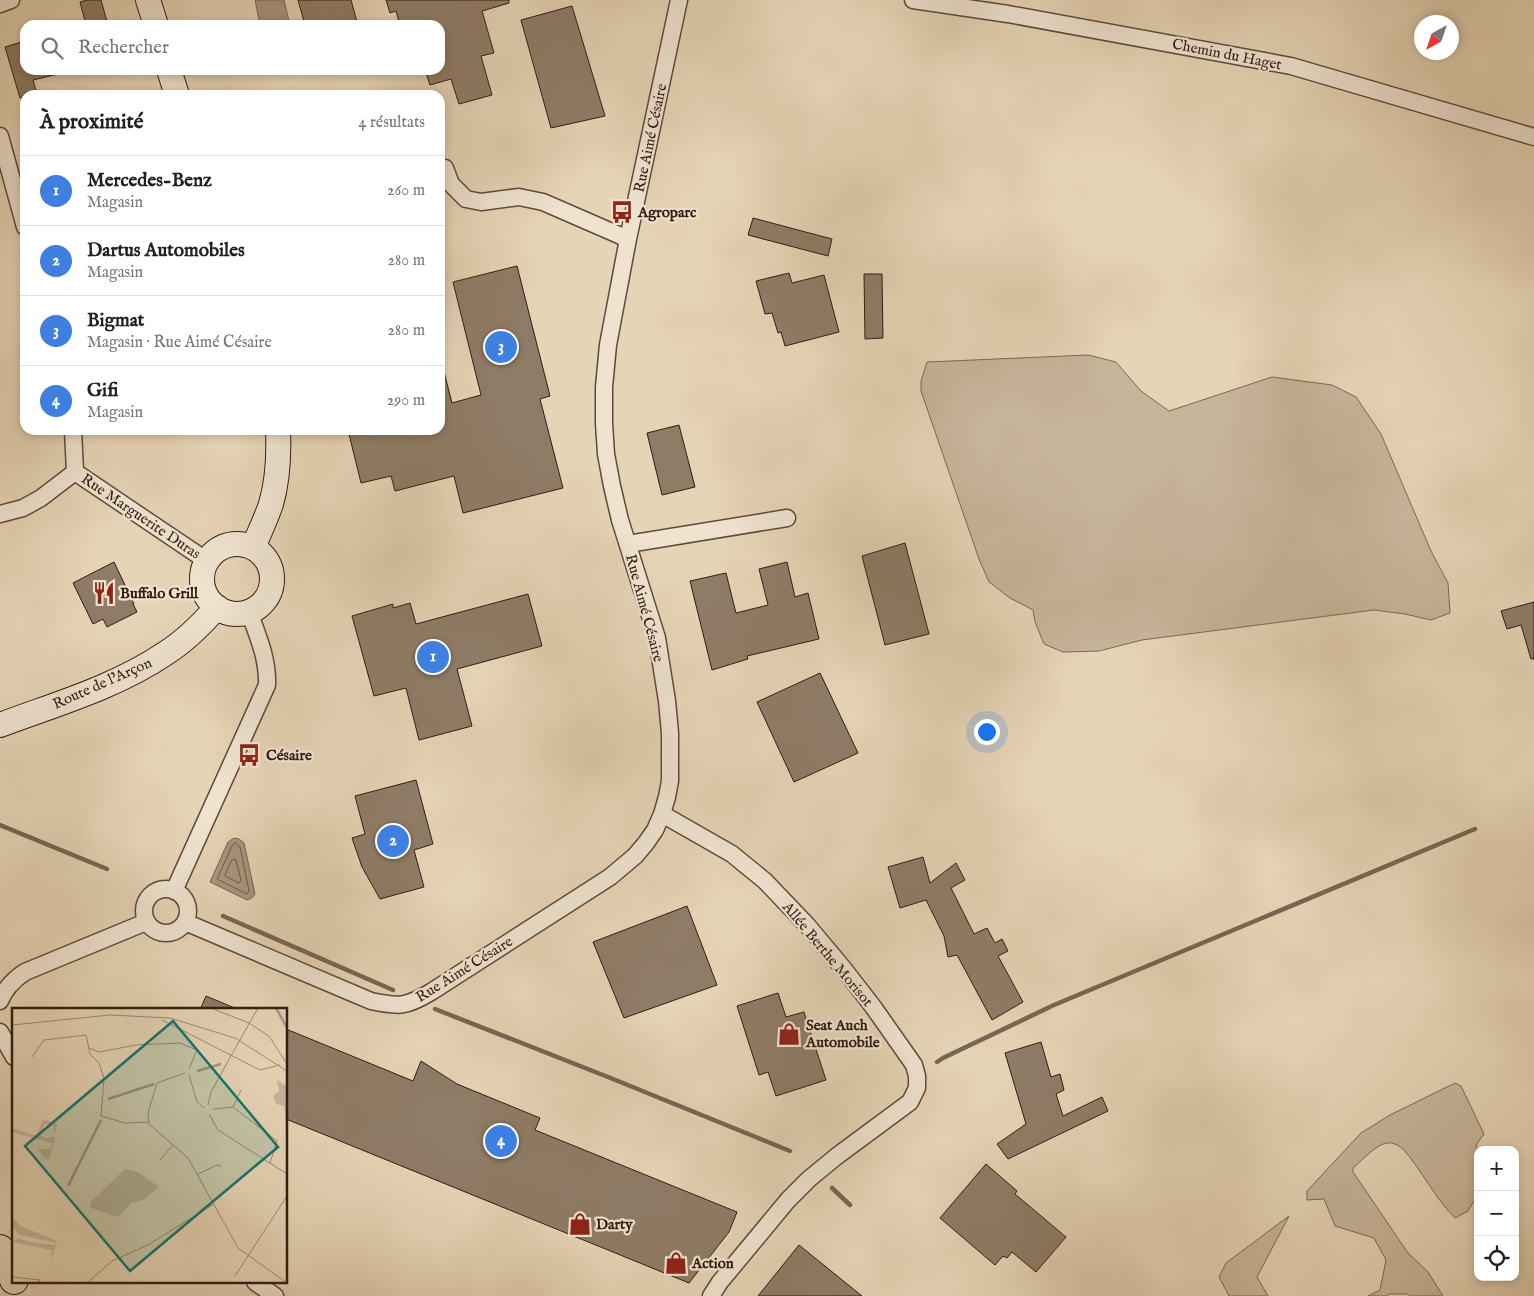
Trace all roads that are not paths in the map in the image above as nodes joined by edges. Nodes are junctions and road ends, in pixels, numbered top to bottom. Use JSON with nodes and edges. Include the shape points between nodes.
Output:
{"nodes":[{"id":1,"x":11,"y":0,"type":"edge"},
{"id":2,"x":148,"y":0,"type":"edge"},
{"id":3,"x":679,"y":0,"type":"edge"},
{"id":4,"x":913,"y":0,"type":"edge"},
{"id":5,"x":0,"y":4,"type":"edge"},
{"id":6,"x":154,"y":20,"type":"edge"},
{"id":7,"x":171,"y":75,"type":"edge"},
{"id":8,"x":175,"y":90,"type":"edge"},
{"id":9,"x":0,"y":136,"type":"edge"},
{"id":10,"x":1534,"y":136,"type":"edge"},
{"id":11,"x":445,"y":168,"type":"dead end"},
{"id":12,"x":20,"y":209,"type":"edge"},
{"id":13,"x":628,"y":239,"type":"junction"},
{"id":14,"x":73,"y":435,"type":"edge"},
{"id":15,"x":278,"y":435,"type":"edge"},
{"id":16,"x":75,"y":472,"type":"junction"},
{"id":17,"x":0,"y":514,"type":"edge"},
{"id":18,"x":787,"y":518,"type":"dead end"},
{"id":19,"x":628,"y":544,"type":"junction"},
{"id":20,"x":253,"y":548,"type":"junction"},
{"id":21,"x":207,"y":561,"type":"junction"},
{"id":22,"x":217,"y":608,"type":"junction"},
{"id":23,"x":249,"y":612,"type":"junction"},
{"id":24,"x":0,"y":725,"type":"edge"},
{"id":25,"x":662,"y":814,"type":"junction"},
{"id":26,"x":174,"y":891,"type":"junction"},
{"id":27,"x":146,"y":922,"type":"junction"},
{"id":28,"x":185,"y":922,"type":"junction"},
{"id":29,"x":0,"y":1001,"type":"edge"},
{"id":30,"x":0,"y":1032,"type":"edge"},
{"id":31,"x":12,"y":1053,"type":"edge"},
{"id":32,"x":0,"y":1248,"type":"edge"},
{"id":33,"x":12,"y":1276,"type":"edge"},
{"id":34,"x":15,"y":1284,"type":"edge"},
{"id":35,"x":258,"y":1284,"type":"edge"},
{"id":36,"x":21,"y":1296,"type":"edge"},
{"id":37,"x":275,"y":1296,"type":"edge"},
{"id":38,"x":711,"y":1296,"type":"edge"}],
"edges":[{"from":1,"to":5,"type":"street"},
{"from":2,"to":6,"type":"street"},
{"from":3,"to":13,"type":"street","name":"Rue Aimé Césaire"},
{"from":4,"to":10,"type":"street","name":"Chemin du Haget","via":[[1008,14],[1291,66]]},
{"from":7,"to":8,"type":"street"},
{"from":9,"to":12,"type":"street"},
{"from":11,"to":13,"type":"street","via":[[450,184],[466,198],[481,202],[519,197],[543,202]]},
{"from":13,"to":19,"type":"street","name":"Rue Aimé Césaire","via":[[608,345],[604,386],[606,454]]},
{"from":14,"to":16,"type":"street","name":"Rue Marguerite Duras"},
{"from":15,"to":20,"type":"street","via":[[271,503]]},
{"from":16,"to":17,"type":"street","name":"Rue Marguerite Duras","via":[[41,498],[23,508]]},
{"from":16,"to":21,"type":"street","name":"Rue Marguerite Duras"},
{"from":18,"to":19,"type":"street"},
{"from":19,"to":25,"type":"street","name":"Rue Aimé Césaire","via":[[657,638],[667,701],[670,780]]},
{"from":20,"to":21,"type":"street","via":[[231,544],[217,550]]},
{"from":20,"to":23,"type":"street","via":[[270,565],[272,581],[263,603]]},
{"from":21,"to":22,"type":"street","via":[[203,586]]},
{"from":22,"to":23,"type":"street","via":[[233,614]]},
{"from":22,"to":24,"type":"street","name":"Route de l’Arçon","via":[[189,636],[130,674]]},
{"from":23,"to":26,"type":"street","via":[[268,671],[267,685]]},
{"from":25,"to":28,"type":"street","name":"Rue Aimé Césaire","via":[[646,843],[610,877],[431,992],[400,1005],[371,1001]]},
{"from":25,"to":38,"type":"street","name":"Allée Berthe Morisot","via":[[732,854],[765,881],[807,925],[874,1008],[914,1065],[917,1076],[917,1088],[910,1102],[808,1179]]},
{"from":26,"to":27,"type":"street","via":[[165,889],[149,896],[145,904]]},
{"from":26,"to":28,"type":"street","via":[[184,898],[188,910]]},
{"from":27,"to":28,"type":"street","via":[[158,932],[166,933],[174,932]]},
{"from":27,"to":29,"type":"street","via":[[25,972],[11,983]]},
{"from":30,"to":31,"type":"street"},
{"from":32,"to":33,"type":"highway"},
{"from":34,"to":36,"type":"highway"},
{"from":35,"to":37,"type":"street"}]}
